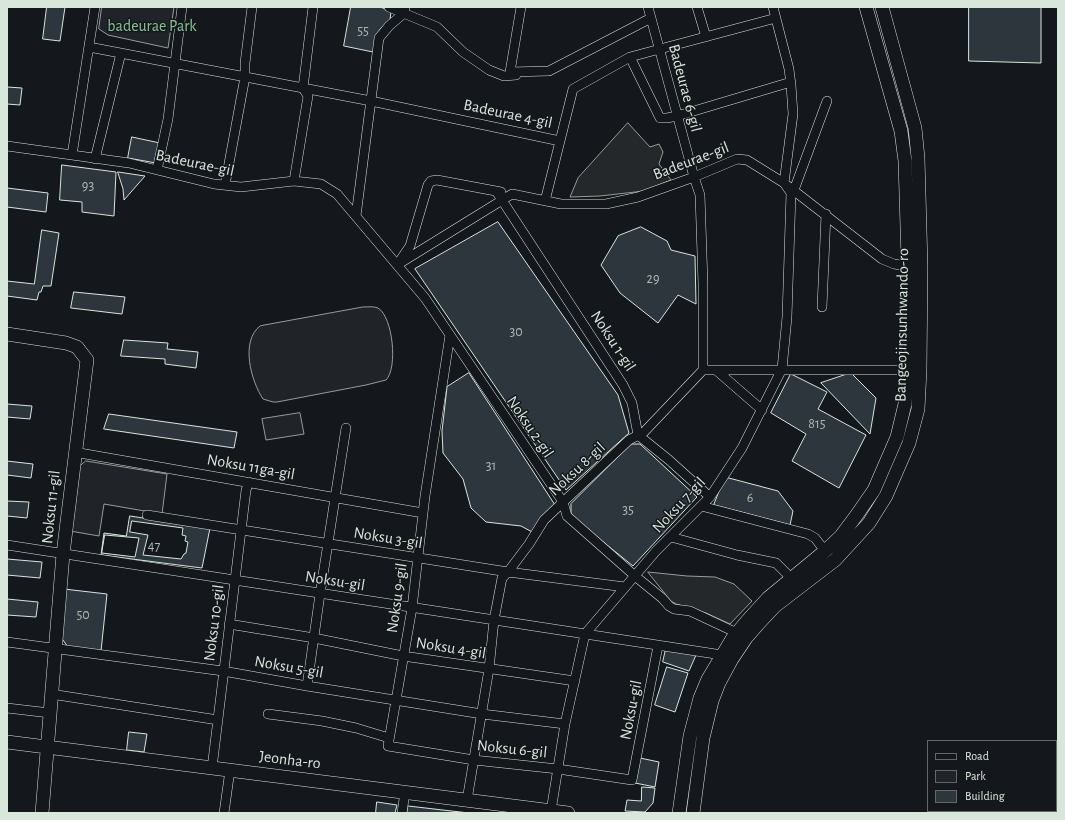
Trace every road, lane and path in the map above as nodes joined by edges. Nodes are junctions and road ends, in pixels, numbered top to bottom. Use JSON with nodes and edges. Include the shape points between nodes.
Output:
{"nodes":[{"id":1,"x":95,"y":7,"type":"edge"},
{"id":2,"x":182,"y":7,"type":"edge"},
{"id":3,"x":252,"y":7,"type":"edge"},
{"id":4,"x":313,"y":7,"type":"edge"},
{"id":5,"x":389,"y":7,"type":"edge"},
{"id":6,"x":521,"y":7,"type":"edge"},
{"id":7,"x":648,"y":7,"type":"edge"},
{"id":8,"x":697,"y":7,"type":"edge"},
{"id":9,"x":773,"y":7,"type":"edge"},
{"id":10,"x":866,"y":7,"type":"edge"},
{"id":11,"x":882,"y":7,"type":"edge"},
{"id":12,"x":404,"y":10,"type":"edge"},
{"id":13,"x":651,"y":18,"type":"junction"},
{"id":14,"x":776,"y":18,"type":"junction"},
{"id":15,"x":706,"y":37,"type":"junction"},
{"id":16,"x":89,"y":47,"type":"junction"},
{"id":17,"x":659,"y":49,"type":"junction"},
{"id":18,"x":121,"y":53,"type":"junction"},
{"id":19,"x":630,"y":57,"type":"junction"},
{"id":20,"x":175,"y":63,"type":"junction"},
{"id":21,"x":550,"y":71,"type":"junction"},
{"id":22,"x":245,"y":77,"type":"junction"},
{"id":23,"x":791,"y":82,"type":"junction"},
{"id":24,"x":303,"y":88,"type":"junction"},
{"id":25,"x":371,"y":101,"type":"junction"},
{"id":26,"x":827,"y":101,"type":"dead end"},
{"id":27,"x":677,"y":116,"type":"junction"},
{"id":28,"x":560,"y":141,"type":"junction"},
{"id":29,"x":7,"y":146,"type":"edge"},
{"id":30,"x":72,"y":156,"type":"junction"},
{"id":31,"x":96,"y":159,"type":"junction"},
{"id":32,"x":157,"y":170,"type":"junction"},
{"id":33,"x":694,"y":177,"type":"junction"},
{"id":34,"x":294,"y":181,"type":"junction"},
{"id":35,"x":784,"y":183,"type":"junction"},
{"id":36,"x":224,"y":185,"type":"junction"},
{"id":37,"x":794,"y":190,"type":"junction"},
{"id":38,"x":496,"y":191,"type":"junction"},
{"id":39,"x":512,"y":194,"type":"junction"},
{"id":40,"x":502,"y":200,"type":"junction"},
{"id":41,"x":546,"y":201,"type":"junction"},
{"id":42,"x":826,"y":214,"type":"junction"},
{"id":43,"x":356,"y":216,"type":"junction"},
{"id":44,"x":397,"y":265,"type":"junction"},
{"id":45,"x":915,"y":267,"type":"junction"},
{"id":46,"x":822,"y":307,"type":"dead end"},
{"id":47,"x":7,"y":334,"type":"edge"},
{"id":48,"x":450,"y":335,"type":"junction"},
{"id":49,"x":782,"y":369,"type":"junction"},
{"id":50,"x":703,"y":370,"type":"junction"},
{"id":51,"x":716,"y":370,"type":"junction"},
{"id":52,"x":908,"y":370,"type":"junction"},
{"id":53,"x":762,"y":410,"type":"junction"},
{"id":54,"x":346,"y":428,"type":"dead end"},
{"id":55,"x":638,"y":435,"type":"junction"},
{"id":56,"x":74,"y":452,"type":"junction"},
{"id":57,"x":250,"y":482,"type":"junction"},
{"id":58,"x":335,"y":497,"type":"junction"},
{"id":59,"x":710,"y":497,"type":"junction"},
{"id":60,"x":563,"y":502,"type":"junction"},
{"id":61,"x":701,"y":506,"type":"junction"},
{"id":62,"x":423,"y":513,"type":"junction"},
{"id":63,"x":147,"y":515,"type":"dead end"},
{"id":64,"x":241,"y":530,"type":"junction"},
{"id":65,"x":670,"y":537,"type":"junction"},
{"id":66,"x":328,"y":544,"type":"junction"},
{"id":67,"x":7,"y":545,"type":"edge"},
{"id":68,"x":825,"y":551,"type":"junction"},
{"id":69,"x":63,"y":554,"type":"junction"},
{"id":70,"x":418,"y":558,"type":"junction"},
{"id":71,"x":508,"y":572,"type":"junction"},
{"id":72,"x":635,"y":576,"type":"junction"},
{"id":73,"x":792,"y":579,"type":"junction"},
{"id":74,"x":235,"y":580,"type":"junction"},
{"id":75,"x":625,"y":587,"type":"junction"},
{"id":76,"x":320,"y":594,"type":"junction"},
{"id":77,"x":412,"y":608,"type":"junction"},
{"id":78,"x":494,"y":620,"type":"junction"},
{"id":79,"x":229,"y":624,"type":"junction"},
{"id":80,"x":737,"y":633,"type":"junction"},
{"id":81,"x":585,"y":634,"type":"junction"},
{"id":82,"x":314,"y":638,"type":"junction"},
{"id":83,"x":7,"y":642,"type":"edge"},
{"id":84,"x":658,"y":646,"type":"junction"},
{"id":85,"x":55,"y":648,"type":"junction"},
{"id":86,"x":722,"y":655,"type":"junction"},
{"id":87,"x":404,"y":656,"type":"junction"},
{"id":88,"x":489,"y":669,"type":"junction"},
{"id":89,"x":223,"y":671,"type":"junction"},
{"id":90,"x":575,"y":681,"type":"junction"},
{"id":91,"x":307,"y":686,"type":"junction"},
{"id":92,"x":51,"y":694,"type":"junction"},
{"id":93,"x":396,"y":700,"type":"junction"},
{"id":94,"x":7,"y":708,"type":"edge"},
{"id":95,"x":50,"y":713,"type":"junction"},
{"id":96,"x":268,"y":714,"type":"dead end"},
{"id":97,"x":482,"y":714,"type":"junction"},
{"id":98,"x":218,"y":720,"type":"junction"},
{"id":99,"x":565,"y":724,"type":"junction"},
{"id":100,"x":7,"y":742,"type":"edge"},
{"id":101,"x":389,"y":742,"type":"junction"},
{"id":102,"x":47,"y":746,"type":"junction"},
{"id":103,"x":474,"y":760,"type":"junction"},
{"id":104,"x":212,"y":768,"type":"junction"},
{"id":105,"x":558,"y":769,"type":"junction"},
{"id":106,"x":230,"y":770,"type":"junction"},
{"id":107,"x":632,"y":780,"type":"joint"},
{"id":108,"x":405,"y":792,"type":"junction"},
{"id":109,"x":467,"y":800,"type":"junction"},
{"id":110,"x":551,"y":811,"type":"junction"},
{"id":111,"x":42,"y":813,"type":"edge"},
{"id":112,"x":224,"y":813,"type":"edge"},
{"id":113,"x":402,"y":813,"type":"edge"},
{"id":114,"x":568,"y":813,"type":"edge"},
{"id":115,"x":679,"y":813,"type":"edge"},
{"id":116,"x":693,"y":813,"type":"edge"}],
"edges":[{"from":1,"to":16,"type":"street"},
{"from":2,"to":20,"type":"street"},
{"from":3,"to":22,"type":"street"},
{"from":4,"to":24,"type":"street"},
{"from":5,"to":12,"type":"street"},
{"from":6,"to":21,"type":"street","via":[[510,72]]},
{"from":7,"to":13,"type":"street","name":"Badeurae 6-gil"},
{"from":8,"to":15,"type":"street"},
{"from":9,"to":14,"type":"street"},
{"from":10,"to":45,"type":"main road","name":"Bangeojinsunhwando-ro","via":[[901,131]]},
{"from":11,"to":45,"type":"main road","name":"Bangeojinsunhwando-ro","via":[[915,128],[918,158]]},
{"from":12,"to":21,"type":"street","via":[[437,28],[463,52],[489,70],[504,76]]},
{"from":12,"to":25,"type":"street","via":[[379,38]]},
{"from":13,"to":17,"type":"street","name":"Badeurae 6-gil"},
{"from":13,"to":21,"type":"street"},
{"from":14,"to":15,"type":"street","name":"Badeurae 4-gil"},
{"from":14,"to":23,"type":"street"},
{"from":15,"to":17,"type":"street","name":"Badeurae 4-gil"},
{"from":16,"to":18,"type":"street","name":"Badeurae 4-gil"},
{"from":16,"to":30,"type":"street"},
{"from":17,"to":19,"type":"street","name":"Badeurae 4-gil"},
{"from":17,"to":27,"type":"street","name":"Badeurae 6-gil"},
{"from":18,"to":20,"type":"street","name":"Badeurae 4-gil"},
{"from":18,"to":31,"type":"street"},
{"from":19,"to":27,"type":"street","via":[[660,118]]},
{"from":19,"to":28,"type":"street","name":"Badeurae 4-gil","via":[[573,89]]},
{"from":20,"to":22,"type":"street","name":"Badeurae 4-gil"},
{"from":20,"to":32,"type":"street","via":[[168,119]]},
{"from":22,"to":24,"type":"street","name":"Badeurae 4-gil"},
{"from":22,"to":36,"type":"street"},
{"from":23,"to":27,"type":"street"},
{"from":23,"to":35,"type":"street","via":[[793,114]]},
{"from":24,"to":25,"type":"street","name":"Badeurae 4-gil"},
{"from":24,"to":34,"type":"street","via":[[308,96]]},
{"from":25,"to":28,"type":"street","name":"Badeurae 4-gil"},
{"from":25,"to":43,"type":"street"},
{"from":26,"to":37,"type":"street"},
{"from":27,"to":33,"type":"street","name":"Badeurae 6-gil"},
{"from":28,"to":41,"type":"street"},
{"from":29,"to":30,"type":"street","name":"Badeurae-gil"},
{"from":30,"to":31,"type":"street","name":"Badeurae-gil"},
{"from":31,"to":32,"type":"street","name":"Badeurae-gil"},
{"from":32,"to":36,"type":"street","name":"Badeurae-gil"},
{"from":33,"to":35,"type":"street","name":"Badeurae-gil","via":[[726,162],[742,158]]},
{"from":33,"to":41,"type":"street","name":"Badeurae-gil","via":[[638,197],[606,204],[561,204]]},
{"from":33,"to":50,"type":"street","via":[[700,195]]},
{"from":34,"to":36,"type":"street","name":"Badeurae-gil","via":[[241,187]]},
{"from":34,"to":43,"type":"street","name":"Badeurae-gil","via":[[321,184],[337,194]]},
{"from":35,"to":37,"type":"street","name":"Badeurae-gil"},
{"from":35,"to":49,"type":"street","name":"Noksu 7-gil","via":[[791,194],[787,317]]},
{"from":37,"to":42,"type":"street","name":"Badeurae-gil"},
{"from":38,"to":39,"type":"street","name":"Badeurae-gil"},
{"from":38,"to":40,"type":"street","name":"Noksu 1-gil"},
{"from":38,"to":44,"type":"street","name":"Badeurae-gil","via":[[431,181],[410,246]]},
{"from":39,"to":40,"type":"street"},
{"from":39,"to":41,"type":"street","name":"Badeurae-gil"},
{"from":40,"to":44,"type":"street"},
{"from":40,"to":55,"type":"street","name":"Noksu 1-gil","via":[[623,385],[632,403]]},
{"from":42,"to":45,"type":"street","name":"Badeurae-gil","via":[[882,259],[894,264]]},
{"from":42,"to":46,"type":"street"},
{"from":43,"to":44,"type":"street","name":"Badeurae-gil"},
{"from":44,"to":48,"type":"street","name":"Noksu 2-gil","via":[[425,298]]},
{"from":45,"to":52,"type":"main road","name":"Bangeojinsunhwando-ro"},
{"from":45,"to":116,"type":"main road","name":"Bangeojinsunhwando-ro","via":[[920,378],[918,409],[910,443],[886,496],[869,523],[835,560],[775,606],[746,638],[732,659],[712,701],[703,738]]},
{"from":47,"to":56,"type":"main road","name":"Noksu 11-gil","via":[[66,343],[77,347],[87,360]]},
{"from":48,"to":60,"type":"street","name":"Noksu 2-gil"},
{"from":48,"to":62,"type":"street","name":"Noksu 9-gil"},
{"from":49,"to":51,"type":"street"},
{"from":49,"to":52,"type":"street"},
{"from":49,"to":53,"type":"street","name":"Noksu 7-gil"},
{"from":50,"to":51,"type":"street"},
{"from":50,"to":55,"type":"street","name":"Noksu 8-gil","via":[[644,432]]},
{"from":51,"to":53,"type":"street"},
{"from":52,"to":68,"type":"main road","name":"Bangeojinsunhwando-ro","via":[[906,404],[897,437],[874,490],[845,531]]},
{"from":53,"to":59,"type":"street","name":"Noksu 7-gil","via":[[742,448]]},
{"from":54,"to":58,"type":"street"},
{"from":55,"to":59,"type":"street"},
{"from":55,"to":60,"type":"street","name":"Noksu 8-gil","via":[[629,440]]},
{"from":56,"to":57,"type":"street","name":"Noksu 11ga-gil"},
{"from":56,"to":69,"type":"main road","name":"Noksu 11-gil"},
{"from":57,"to":58,"type":"street","name":"Noksu 11ga-gil"},
{"from":57,"to":64,"type":"street","name":"Noksu 10-gil","via":[[246,490]]},
{"from":58,"to":62,"type":"street","name":"Noksu 11ga-gil"},
{"from":58,"to":66,"type":"street"},
{"from":59,"to":61,"type":"street","name":"Noksu 7-gil"},
{"from":60,"to":71,"type":"street","name":"Noksu 8-gil","via":[[544,520],[530,544]]},
{"from":60,"to":72,"type":"street","name":"Noksu 2-gil","via":[[567,516]]},
{"from":61,"to":65,"type":"street","name":"Noksu 7-gil"},
{"from":61,"to":68,"type":"street","via":[[808,534],[815,538]]},
{"from":62,"to":70,"type":"street","name":"Noksu 9-gil"},
{"from":63,"to":64,"type":"street","name":"Noksu 3-gil"},
{"from":64,"to":66,"type":"street","name":"Noksu 3-gil"},
{"from":64,"to":74,"type":"street","name":"Noksu 10-gil"},
{"from":65,"to":72,"type":"street","name":"Noksu 7-gil"},
{"from":65,"to":73,"type":"street","via":[[776,563]]},
{"from":66,"to":70,"type":"street","name":"Noksu 3-gil"},
{"from":66,"to":76,"type":"street"},
{"from":67,"to":69,"type":"street","name":"Noksu-gil"},
{"from":68,"to":73,"type":"main road","name":"Bangeojinsunhwando-ro"},
{"from":69,"to":74,"type":"street","name":"Noksu-gil"},
{"from":69,"to":85,"type":"main road","name":"Noksu 11-gil"},
{"from":70,"to":71,"type":"street","name":"Noksu 3-gil"},
{"from":70,"to":77,"type":"street","name":"Noksu 9-gil"},
{"from":71,"to":75,"type":"street","name":"Noksu 3-gil"},
{"from":71,"to":78,"type":"street","name":"Noksu 8-gil","via":[[502,578]]},
{"from":72,"to":75,"type":"street","name":"Noksu 7-gil"},
{"from":72,"to":80,"type":"street","name":"Noksu 2-gil","via":[[674,608],[690,611]]},
{"from":73,"to":80,"type":"main road","name":"Bangeojinsunhwando-ro","via":[[768,598]]},
{"from":74,"to":76,"type":"street","name":"Noksu-gil"},
{"from":74,"to":79,"type":"street","name":"Noksu 10-gil"},
{"from":75,"to":81,"type":"street","name":"Noksu 7-gil"},
{"from":76,"to":77,"type":"street","name":"Noksu-gil"},
{"from":76,"to":82,"type":"street"},
{"from":77,"to":78,"type":"street","name":"Noksu-gil"},
{"from":77,"to":87,"type":"street","name":"Noksu 9-gil"},
{"from":78,"to":81,"type":"street","name":"Noksu-gil"},
{"from":78,"to":88,"type":"street","name":"Noksu 8-gil"},
{"from":79,"to":82,"type":"street","name":"Noksu 4-gil"},
{"from":79,"to":89,"type":"street","name":"Noksu 10-gil"},
{"from":80,"to":86,"type":"main road","name":"Bangeojinsunhwando-ro"},
{"from":81,"to":84,"type":"street","name":"Noksu-gil"},
{"from":81,"to":90,"type":"street","name":"Noksu 7-gil"},
{"from":82,"to":87,"type":"street","name":"Noksu 4-gil"},
{"from":82,"to":91,"type":"street"},
{"from":83,"to":85,"type":"street","name":"Noksu 5-gil"},
{"from":84,"to":86,"type":"street","name":"Noksu-gil"},
{"from":84,"to":107,"type":"street","name":"Noksu-gil"},
{"from":85,"to":89,"type":"street","name":"Noksu 5-gil"},
{"from":85,"to":92,"type":"main road","name":"Noksu 11-gil"},
{"from":86,"to":115,"type":"main road","name":"Bangeojinsunhwando-ro","via":[[700,698],[690,736]]},
{"from":87,"to":88,"type":"street","name":"Noksu 4-gil"},
{"from":87,"to":93,"type":"street","name":"Noksu 9-gil"},
{"from":88,"to":90,"type":"street","name":"Noksu 4-gil"},
{"from":88,"to":97,"type":"street","name":"Noksu 8-gil"},
{"from":89,"to":91,"type":"street","name":"Noksu 5-gil"},
{"from":89,"to":98,"type":"street","name":"Noksu 10-gil"},
{"from":90,"to":99,"type":"street","name":"Noksu 7-gil"},
{"from":91,"to":93,"type":"street","name":"Noksu 5-gil"},
{"from":92,"to":95,"type":"main road","name":"Noksu 11-gil"},
{"from":92,"to":98,"type":"street"},
{"from":93,"to":97,"type":"street","name":"Noksu 5-gil"},
{"from":93,"to":101,"type":"street","name":"Noksu 9-gil"},
{"from":94,"to":95,"type":"street"},
{"from":95,"to":102,"type":"main road","name":"Noksu 11-gil"},
{"from":96,"to":101,"type":"street","name":"Noksu 6-gil","via":[[356,728]]},
{"from":97,"to":99,"type":"street","name":"Noksu 5-gil"},
{"from":97,"to":103,"type":"street","name":"Noksu 8-gil"},
{"from":98,"to":104,"type":"street","name":"Noksu 10-gil"},
{"from":99,"to":105,"type":"street","name":"Noksu 7-gil"},
{"from":100,"to":102,"type":"main road","name":"Jeonha-ro"},
{"from":101,"to":103,"type":"street","name":"Noksu 6-gil"},
{"from":102,"to":104,"type":"main road","name":"Jeonha-ro"},
{"from":102,"to":111,"type":"main road","name":"Noksu 11-gil"},
{"from":103,"to":105,"type":"street","name":"Noksu 6-gil"},
{"from":103,"to":109,"type":"street","name":"Noksu 8-gil"},
{"from":104,"to":106,"type":"main road","name":"Jeonha-ro"},
{"from":105,"to":107,"type":"street","name":"Noksu 6-gil"},
{"from":105,"to":110,"type":"street","name":"Noksu 7-gil"},
{"from":106,"to":108,"type":"main road","name":"Jeonha-ro"},
{"from":106,"to":112,"type":"street"},
{"from":108,"to":109,"type":"main road","name":"Jeonha-ro"},
{"from":108,"to":113,"type":"street"},
{"from":109,"to":110,"type":"main road","name":"Jeonha-ro"},
{"from":110,"to":114,"type":"main road","name":"Jeonha-ro"}]}
